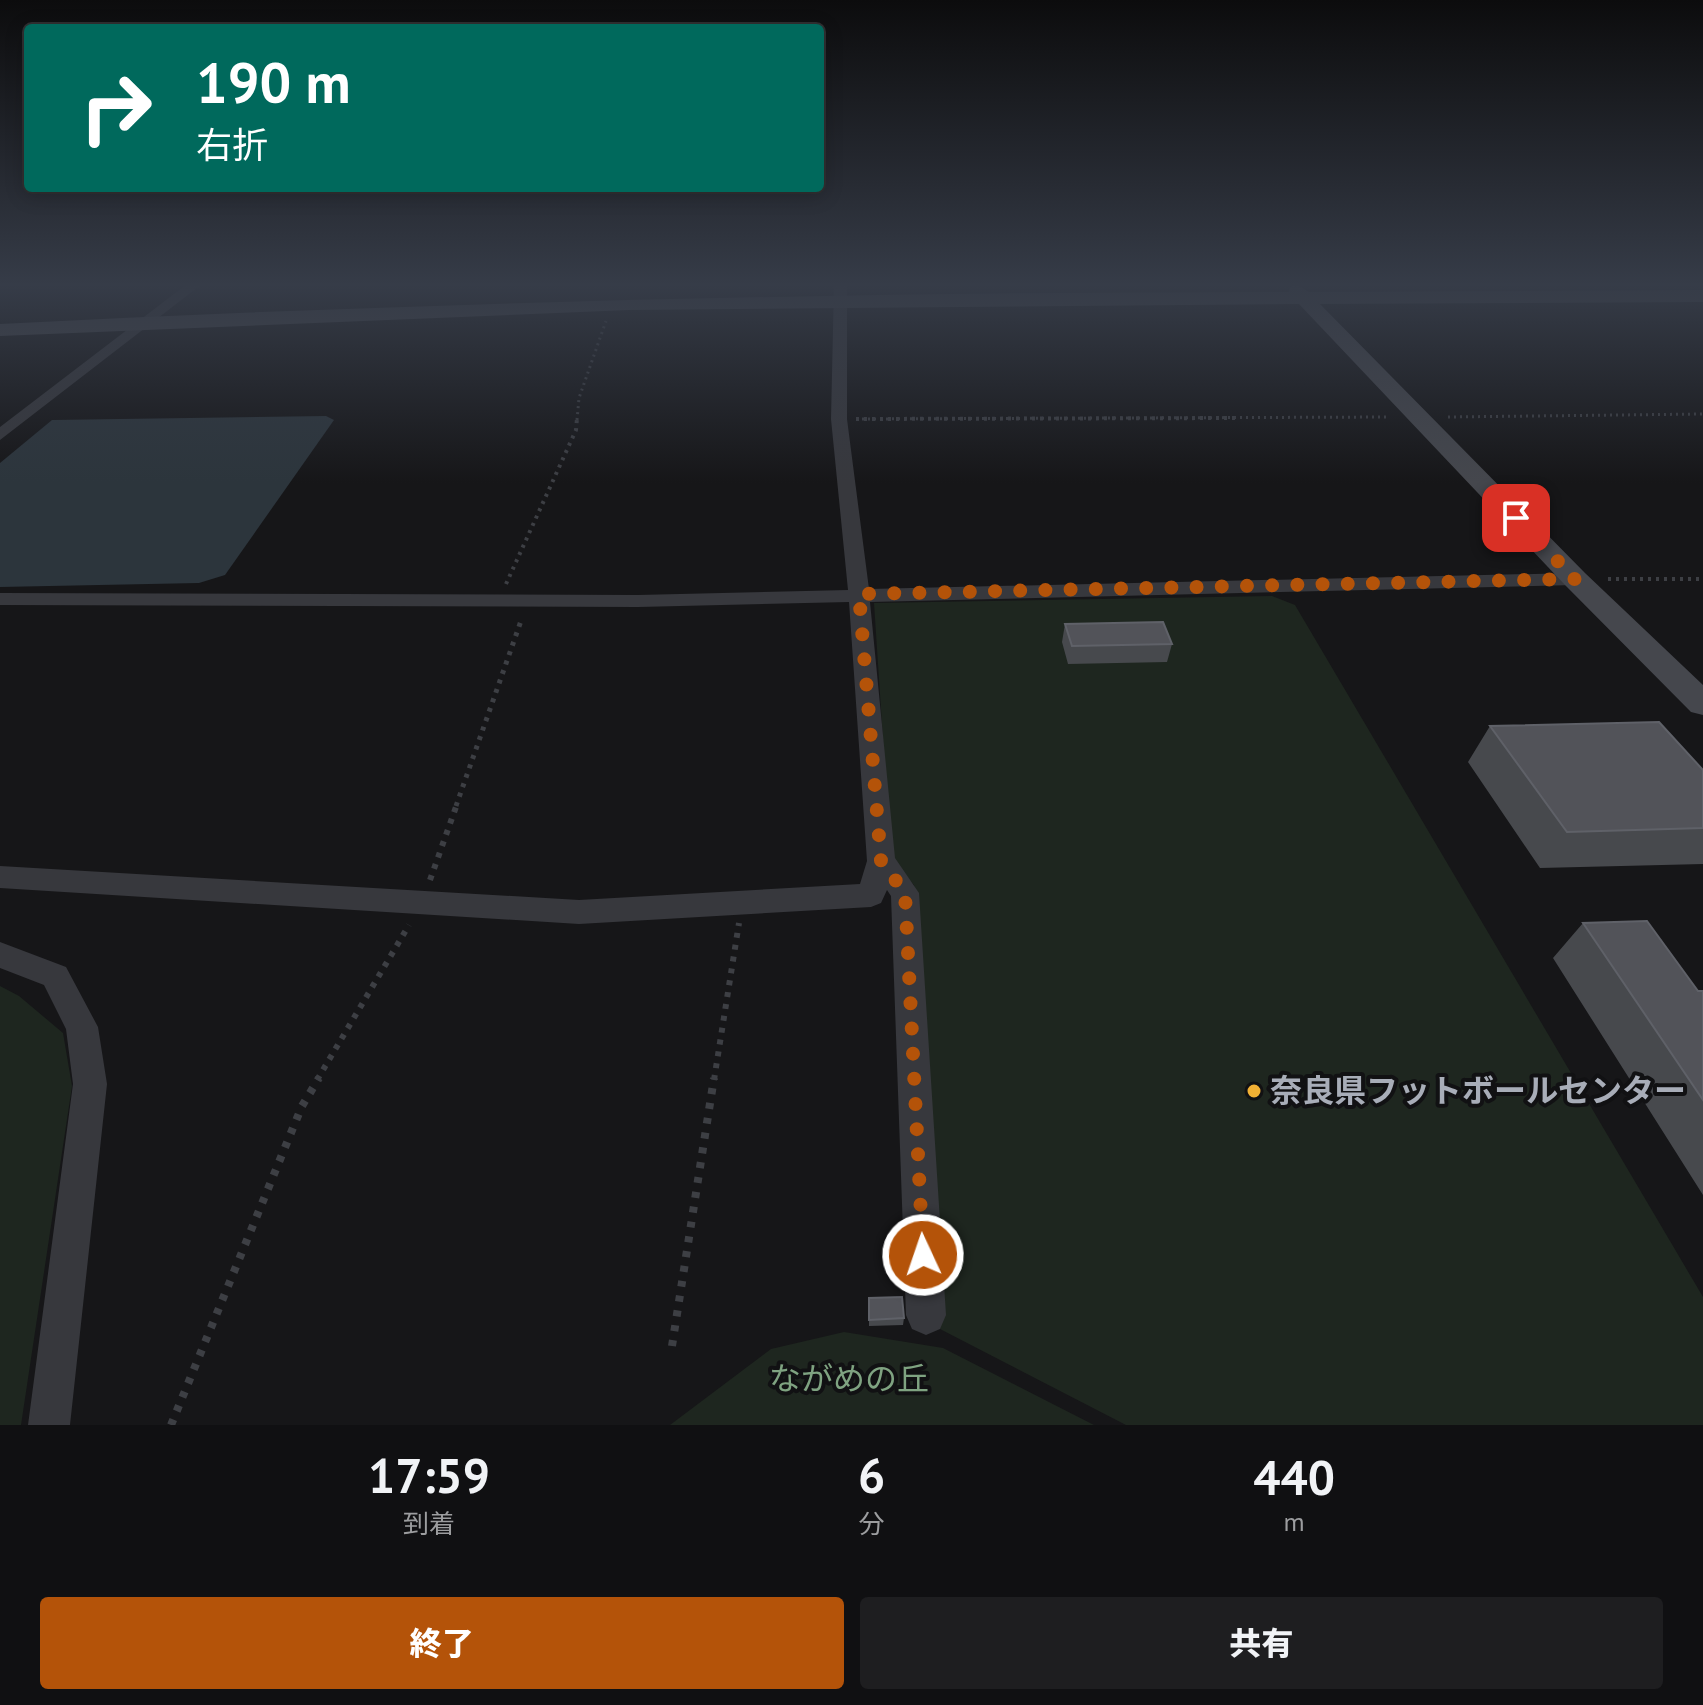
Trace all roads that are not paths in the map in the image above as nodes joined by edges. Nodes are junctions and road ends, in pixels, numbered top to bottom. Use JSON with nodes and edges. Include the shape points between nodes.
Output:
{"nodes":[{"id":1,"x":108,"y":350,"type":"edge"},
{"id":2,"x":840,"y":350,"type":"edge"},
{"id":3,"x":1354,"y":350,"type":"edge"},
{"id":4,"x":0,"y":435,"type":"edge"},
{"id":5,"x":1575,"y":579,"type":"junction"},
{"id":6,"x":859,"y":594,"type":"junction"},
{"id":7,"x":0,"y":599,"type":"edge"},
{"id":8,"x":1703,"y":704,"type":"edge"},
{"id":9,"x":881,"y":861,"type":"junction"},
{"id":10,"x":0,"y":877,"type":"edge"},
{"id":11,"x":0,"y":955,"type":"edge"},
{"id":12,"x":926,"y":1315,"type":"dead end"},
{"id":13,"x":49,"y":1425,"type":"edge"}],
"edges":[{"from":1,"to":4,"type":"street"},
{"from":2,"to":6,"type":"street","via":[[839,419]]},
{"from":3,"to":5,"type":"street"},
{"from":5,"to":6,"type":"street"},
{"from":5,"to":8,"type":"street"},
{"from":6,"to":7,"type":"street","via":[[638,601]]},
{"from":6,"to":9,"type":"street"},
{"from":9,"to":10,"type":"street","via":[[871,895],[579,912]]},
{"from":9,"to":12,"type":"street","via":[[905,893]]},
{"from":11,"to":13,"type":"street","via":[[55,976],[82,1027],[90,1084]]}]}
